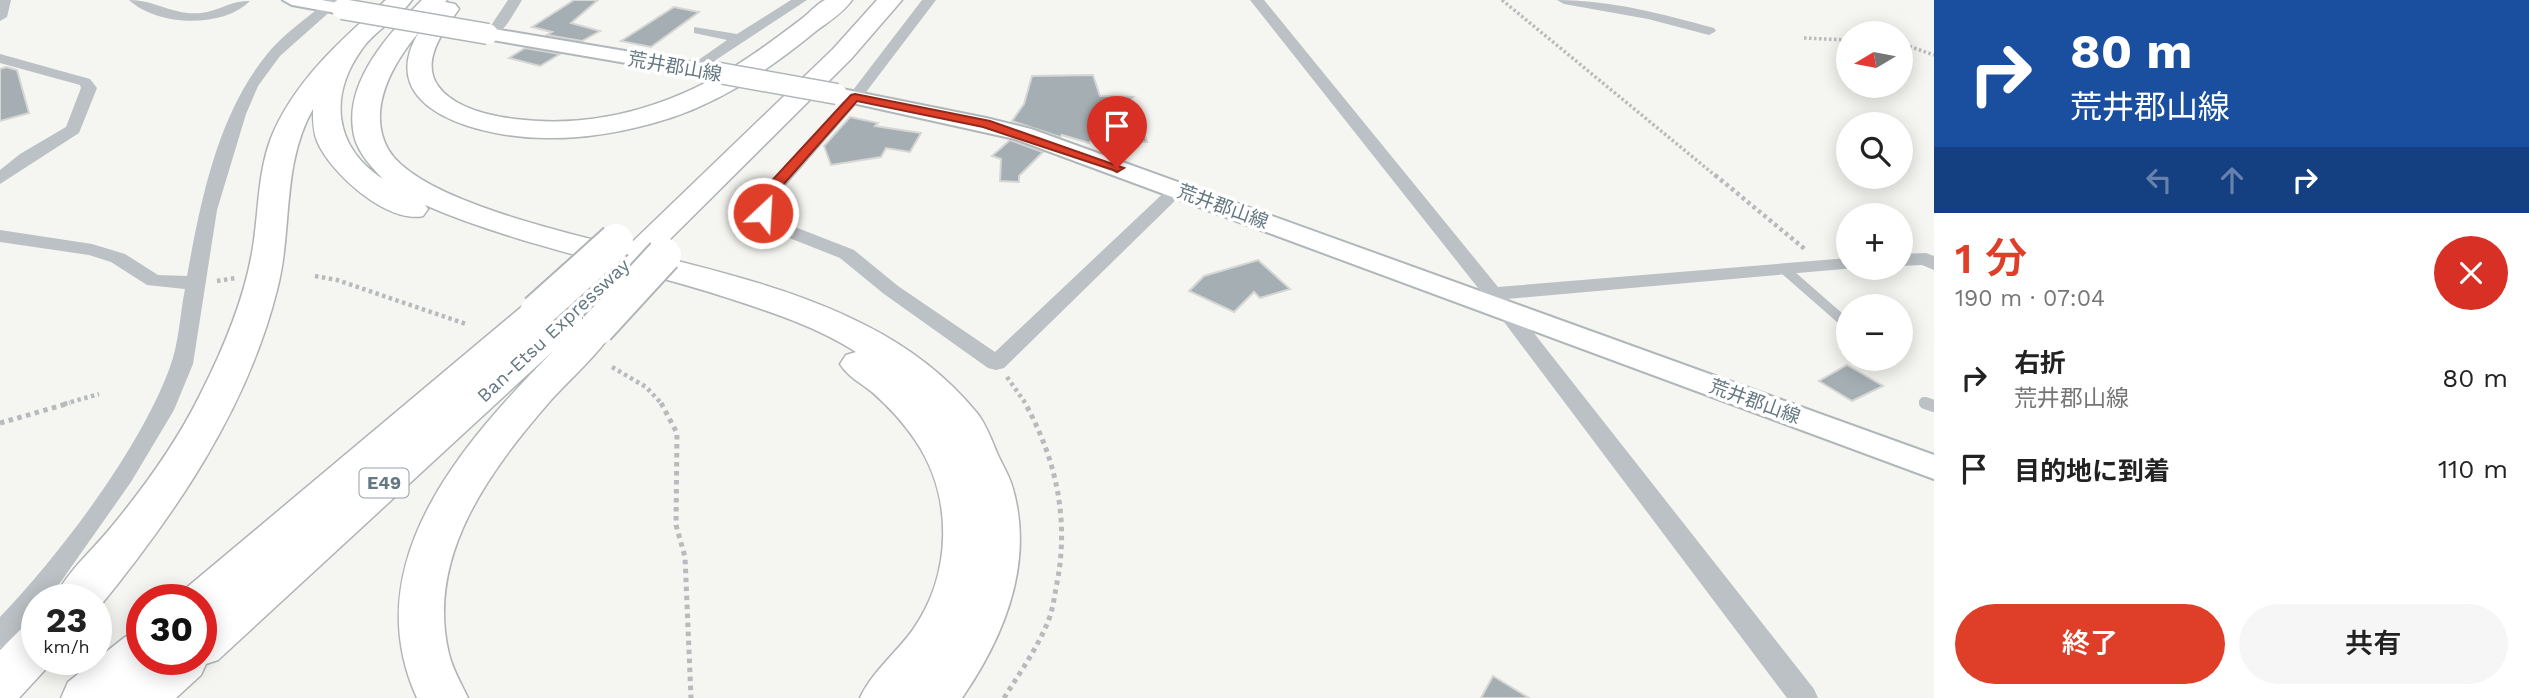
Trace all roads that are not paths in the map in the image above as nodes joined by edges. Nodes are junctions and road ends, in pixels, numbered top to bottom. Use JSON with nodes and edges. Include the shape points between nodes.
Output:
{"nodes":[{"id":1,"x":4,"y":0,"type":"edge"},
{"id":2,"x":136,"y":0,"type":"edge"},
{"id":3,"x":292,"y":0,"type":"edge"},
{"id":4,"x":380,"y":0,"type":"edge"},
{"id":5,"x":400,"y":0,"type":"edge"},
{"id":6,"x":435,"y":0,"type":"edge"},
{"id":7,"x":453,"y":0,"type":"edge"},
{"id":8,"x":516,"y":0,"type":"edge"},
{"id":9,"x":800,"y":0,"type":"edge"},
{"id":10,"x":840,"y":0,"type":"edge"},
{"id":11,"x":864,"y":0,"type":"edge"},
{"id":12,"x":890,"y":0,"type":"edge"},
{"id":13,"x":929,"y":0,"type":"edge"},
{"id":14,"x":1257,"y":0,"type":"edge"},
{"id":15,"x":1564,"y":0,"type":"edge"},
{"id":16,"x":243,"y":1,"type":"edge"},
{"id":17,"x":335,"y":5,"type":"edge"},
{"id":18,"x":0,"y":17,"type":"edge"},
{"id":19,"x":699,"y":30,"type":"dead end"},
{"id":20,"x":1709,"y":31,"type":"dead end"},
{"id":21,"x":488,"y":34,"type":"junction"},
{"id":22,"x":741,"y":39,"type":"junction"},
{"id":23,"x":352,"y":44,"type":"junction"},
{"id":24,"x":0,"y":58,"type":"edge"},
{"id":25,"x":701,"y":70,"type":"junction"},
{"id":26,"x":846,"y":95,"type":"junction"},
{"id":27,"x":0,"y":179,"type":"edge"},
{"id":28,"x":1178,"y":189,"type":"junction"},
{"id":29,"x":510,"y":226,"type":"junction"},
{"id":30,"x":0,"y":236,"type":"edge"},
{"id":31,"x":641,"y":248,"type":"junction"},
{"id":32,"x":1913,"y":260,"type":"edge"},
{"id":33,"x":1934,"y":264,"type":"edge"},
{"id":34,"x":1836,"y":265,"type":"edge"},
{"id":35,"x":1784,"y":270,"type":"junction"},
{"id":36,"x":197,"y":284,"type":"junction"},
{"id":37,"x":1498,"y":302,"type":"junction"},
{"id":38,"x":1836,"y":315,"type":"edge"},
{"id":39,"x":567,"y":320,"type":"junction"},
{"id":40,"x":249,"y":325,"type":"junction"},
{"id":41,"x":1934,"y":467,"type":"edge"},
{"id":42,"x":90,"y":584,"type":"edge"},
{"id":43,"x":217,"y":591,"type":"edge"},
{"id":44,"x":217,"y":631,"type":"edge"},
{"id":45,"x":0,"y":635,"type":"edge"},
{"id":46,"x":21,"y":662,"type":"edge"},
{"id":47,"x":126,"y":665,"type":"edge"},
{"id":48,"x":167,"y":675,"type":"edge"},
{"id":49,"x":0,"y":684,"type":"edge"},
{"id":50,"x":86,"y":698,"type":"edge"},
{"id":51,"x":140,"y":698,"type":"edge"},
{"id":52,"x":443,"y":698,"type":"edge"},
{"id":53,"x":885,"y":698,"type":"edge"},
{"id":54,"x":933,"y":698,"type":"edge"},
{"id":55,"x":1804,"y":698,"type":"edge"}],
"edges":[{"from":1,"to":18,"type":"street"},
{"from":2,"to":16,"type":"street","via":[[178,18],[215,15]]},
{"from":3,"to":17,"type":"main road"},
{"from":4,"to":40,"type":"highway","via":[[306,70],[285,96],[264,135],[253,189],[258,275]]},
{"from":5,"to":23,"type":"highway"},
{"from":6,"to":29,"type":"highway","via":[[397,42],[380,71],[368,102],[366,132],[380,160],[403,180],[438,199]]},
{"from":7,"to":10,"type":"highway","via":[[420,60],[419,71],[430,93],[475,120],[544,130],[645,117],[712,92],[758,66]]},
{"from":7,"to":29,"type":"highway","via":[[403,59],[386,103],[387,132],[413,173],[453,200]]},
{"from":8,"to":21,"type":"street"},
{"from":9,"to":22,"type":"street"},
{"from":11,"to":31,"type":"highway","name":"Ban-Etsu Expressway","number":"E49","via":[[737,128]]},
{"from":12,"to":31,"type":"highway","via":[[778,135]]},
{"from":13,"to":26,"type":"street"},
{"from":14,"to":37,"type":"street"},
{"from":15,"to":20,"type":"street"},
{"from":17,"to":21,"type":"main road","name":"荒井郡山線","bridge":true},
{"from":17,"to":36,"type":"street","via":[[286,41],[251,85],[208,210]]},
{"from":19,"to":22,"type":"street"},
{"from":21,"to":25,"type":"main road","name":"荒井郡山線"},
{"from":22,"to":25,"type":"street"},
{"from":23,"to":40,"type":"highway","via":[[312,87],[288,131],[278,164],[265,267]]},
{"from":23,"to":53,"type":"highway","via":[[330,85],[326,124],[346,165],[376,190],[440,222],[503,244],[730,306],[811,337],[887,384],[929,427],[957,478],[966,546],[960,582],[947,614],[929,646]]},
{"from":24,"to":27,"type":"street","via":[[85,82],[89,88],[73,130]]},
{"from":25,"to":26,"type":"main road","name":"荒井郡山線","bridge":true},
{"from":26,"to":28,"type":"main road","name":"荒井郡山線","via":[[1023,134]]},
{"from":26,"to":28,"type":"street","via":[[761,203],[763,213],[770,223],[847,254],[996,363]]},
{"from":28,"to":37,"type":"main road","name":"荒井郡山線"},
{"from":29,"to":54,"type":"highway","via":[[804,310],[837,324],[902,365],[954,412],[989,475],[1000,547],[995,584],[981,623],[960,663]]},
{"from":30,"to":36,"type":"street","via":[[92,250],[118,258],[154,281]]},
{"from":31,"to":39,"type":"highway","bridge":true},
{"from":31,"to":39,"type":"highway","name":"Ban-Etsu Expressway","number":"E49","bridge":true},
{"from":32,"to":33,"type":"street"},
{"from":34,"to":35,"type":"street"},
{"from":35,"to":37,"type":"street"},
{"from":35,"to":38,"type":"lane"},
{"from":36,"to":45,"type":"street","via":[[182,364],[163,410],[76,544]]},
{"from":37,"to":41,"type":"main road","name":"荒井郡山線"},
{"from":37,"to":55,"type":"street"},
{"from":39,"to":43,"type":"highway","name":"Ban-Etsu Expressway","number":"E49"},
{"from":39,"to":44,"type":"highway","name":"Ban-Etsu Expressway","number":"E49"},
{"from":39,"to":52,"type":"highway","via":[[514,417],[470,472],[433,543],[420,622],[425,657]]},
{"from":40,"to":42,"type":"highway","via":[[226,382],[187,454]]},
{"from":46,"to":49,"type":"highway"},
{"from":47,"to":50,"type":"highway"},
{"from":48,"to":51,"type":"highway"}]}
